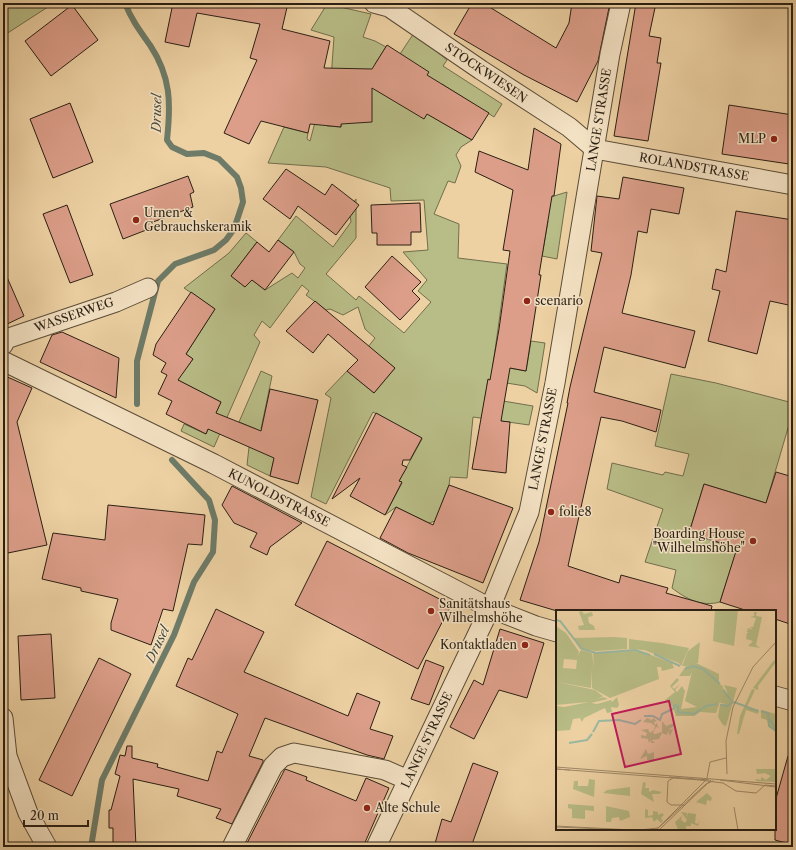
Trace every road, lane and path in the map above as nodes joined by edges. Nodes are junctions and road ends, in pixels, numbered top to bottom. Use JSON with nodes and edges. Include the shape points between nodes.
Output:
{"nodes":[{"id":1,"x":374,"y":3,"type":"edge"},
{"id":2,"x":621,"y":3,"type":"edge"},
{"id":3,"x":595,"y":149,"type":"junction"},
{"id":4,"x":793,"y":185,"type":"edge"},
{"id":5,"x":148,"y":288,"type":"dead end"},
{"id":6,"x":3,"y":345,"type":"edge"},
{"id":7,"x":3,"y":361,"type":"edge"},
{"id":8,"x":490,"y":608,"type":"junction"},
{"id":9,"x":556,"y":632,"type":"edge"},
{"id":10,"x":776,"y":696,"type":"edge"},
{"id":11,"x":793,"y":701,"type":"edge"},
{"id":12,"x":3,"y":718,"type":"edge"},
{"id":13,"x":408,"y":780,"type":"junction"},
{"id":14,"x":47,"y":847,"type":"edge"},
{"id":15,"x":232,"y":847,"type":"edge"},
{"id":16,"x":376,"y":847,"type":"edge"}],
"edges":[{"from":1,"to":3,"type":"street","name":"STOCKWIESEN","via":[[389,7],[569,127]]},
{"from":2,"to":3,"type":"street","name":"LANGE STRASSE"},
{"from":3,"to":4,"type":"street","name":"ROLANDSTRASSE"},
{"from":3,"to":8,"type":"street","name":"LANGE STRASSE","via":[[555,382],[529,512]]},
{"from":5,"to":6,"type":"street","name":"WASSERWEG","via":[[116,302],[6,339]]},
{"from":7,"to":8,"type":"street","name":"KUNOLDSTRASSE","via":[[214,464]]},
{"from":8,"to":9,"type":"street","name":"KUNOLDSTRASSE"},
{"from":8,"to":13,"type":"street","name":"LANGE STRASSE"},
{"from":10,"to":11,"type":"street"},
{"from":12,"to":14,"type":"street","via":[[7,756],[28,813]]},
{"from":13,"to":15,"type":"street","via":[[385,770],[314,756],[294,753],[282,757],[273,766]]},
{"from":13,"to":16,"type":"street","name":"LANGE STRASSE"}]}
